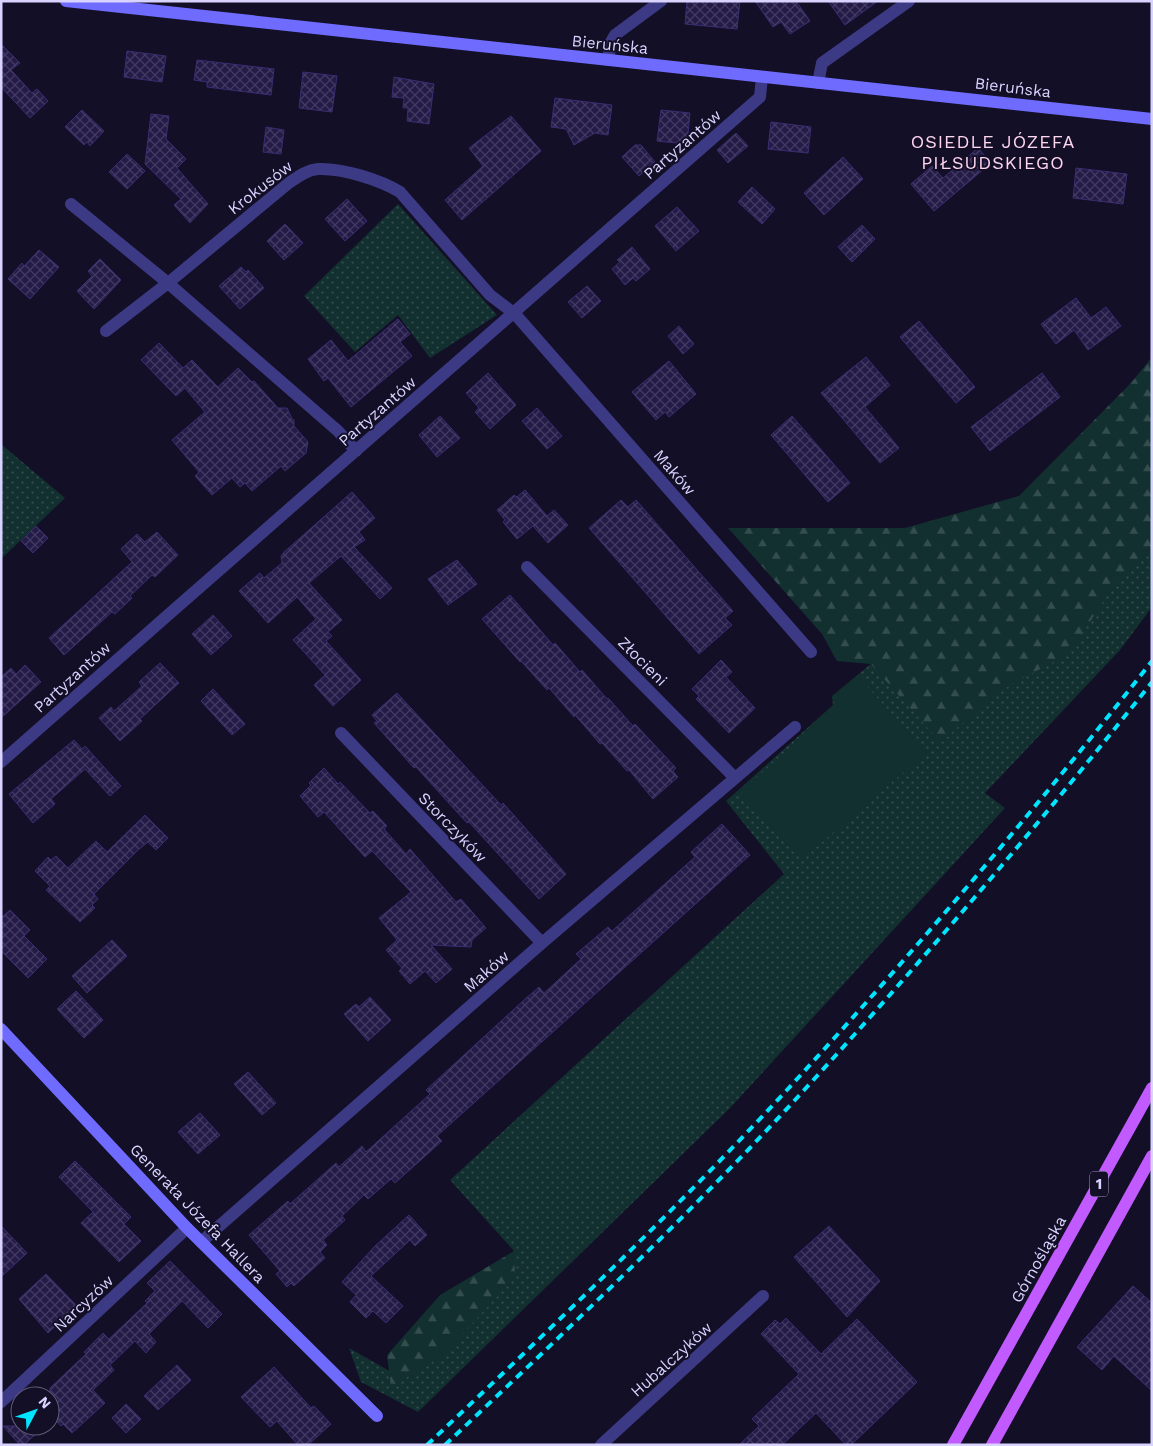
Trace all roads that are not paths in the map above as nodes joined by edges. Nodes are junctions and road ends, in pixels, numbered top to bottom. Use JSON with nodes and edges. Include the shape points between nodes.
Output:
{"nodes":[{"id":1,"x":66,"y":1,"type":"edge"},
{"id":2,"x":661,"y":1,"type":"edge"},
{"id":3,"x":909,"y":1,"type":"edge"},
{"id":4,"x":608,"y":60,"type":"junction"},
{"id":5,"x":762,"y":77,"type":"junction"},
{"id":6,"x":818,"y":83,"type":"junction"},
{"id":7,"x":1152,"y":119,"type":"edge"},
{"id":8,"x":71,"y":204,"type":"dead end"},
{"id":9,"x":168,"y":283,"type":"junction"},
{"id":10,"x":515,"y":314,"type":"junction"},
{"id":11,"x":106,"y":332,"type":"dead end"},
{"id":12,"x":356,"y":451,"type":"junction"},
{"id":13,"x":527,"y":567,"type":"dead end"},
{"id":14,"x":811,"y":652,"type":"dead end"},
{"id":15,"x":795,"y":727,"type":"dead end"},
{"id":16,"x":341,"y":733,"type":"dead end"},
{"id":17,"x":1,"y":762,"type":"edge"},
{"id":18,"x":735,"y":778,"type":"junction"},
{"id":19,"x":542,"y":944,"type":"junction"},
{"id":20,"x":2,"y":1032,"type":"edge"},
{"id":21,"x":1152,"y":1088,"type":"edge"},
{"id":22,"x":1152,"y":1156,"type":"edge"},
{"id":23,"x":187,"y":1228,"type":"junction"},
{"id":24,"x":201,"y":1242,"type":"junction"},
{"id":25,"x":763,"y":1296,"type":"dead end"},
{"id":26,"x":1,"y":1402,"type":"edge"},
{"id":27,"x":377,"y":1416,"type":"dead end"},
{"id":28,"x":601,"y":1445,"type":"edge"},
{"id":29,"x":953,"y":1445,"type":"edge"},
{"id":30,"x":992,"y":1445,"type":"edge"}],
"edges":[{"from":1,"to":4,"type":"street","name":"Bieruńska"},
{"from":2,"to":4,"type":"street","via":[[615,35]]},
{"from":3,"to":6,"type":"street","via":[[822,63]]},
{"from":4,"to":5,"type":"street","name":"Bieruńska"},
{"from":5,"to":6,"type":"street","name":"Bieruńska"},
{"from":5,"to":10,"type":"street","name":"Partyzantów","via":[[760,97]]},
{"from":6,"to":7,"type":"street","name":"Bieruńska"},
{"from":8,"to":9,"type":"street"},
{"from":9,"to":10,"type":"street","name":"Krokusów","via":[[290,182],[304,172],[319,169],[370,177],[400,192],[490,295]]},
{"from":9,"to":11,"type":"street","name":"Krokusów"},
{"from":9,"to":12,"type":"street","via":[[338,431]]},
{"from":10,"to":12,"type":"street","name":"Partyzantów"},
{"from":10,"to":14,"type":"street","name":"Maków"},
{"from":12,"to":17,"type":"street","name":"Partyzantów"},
{"from":13,"to":18,"type":"street","name":"Złocieni"},
{"from":15,"to":18,"type":"street","name":"Maków"},
{"from":16,"to":19,"type":"street","name":"Storczyków"},
{"from":18,"to":19,"type":"street","name":"Maków"},
{"from":19,"to":24,"type":"street","name":"Maków"},
{"from":20,"to":23,"type":"street","name":"Generała Józefa Hallera"},
{"from":21,"to":29,"type":"main road","name":"Górnośląska","number":"1"},
{"from":22,"to":30,"type":"main road","number":"1"},
{"from":23,"to":24,"type":"street","name":"Generała Józefa Hallera"},
{"from":23,"to":26,"type":"street","name":"Narcyzów"},
{"from":24,"to":27,"type":"street","name":"Generała Józefa Hallera"},
{"from":25,"to":28,"type":"street","name":"Hubalczyków"}]}
